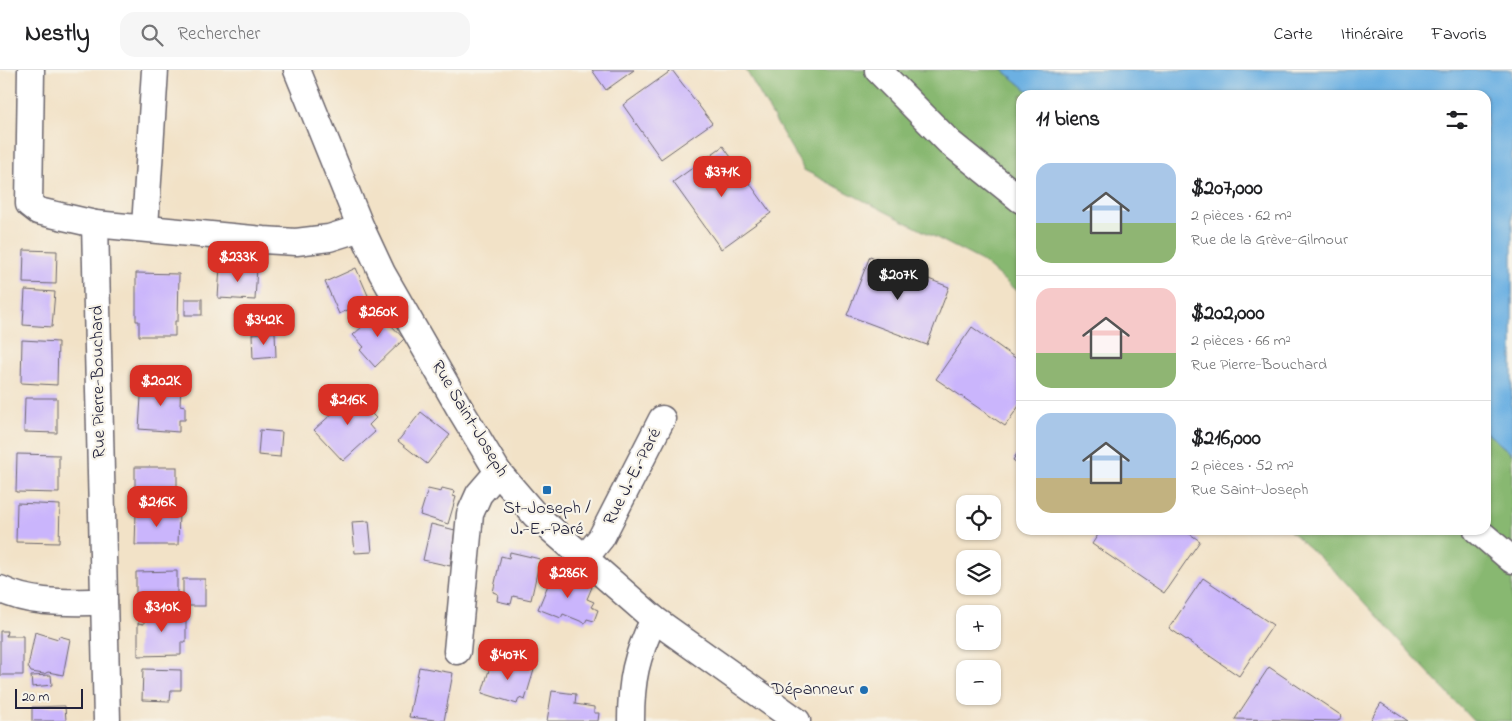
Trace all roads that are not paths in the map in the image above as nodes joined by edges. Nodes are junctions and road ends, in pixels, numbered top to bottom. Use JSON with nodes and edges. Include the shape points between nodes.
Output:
{"nodes":[{"id":1,"x":31,"y":70,"type":"edge"},
{"id":2,"x":155,"y":70,"type":"edge"},
{"id":3,"x":297,"y":70,"type":"edge"},
{"id":4,"x":878,"y":70,"type":"edge"},
{"id":5,"x":1016,"y":196,"type":"edge"},
{"id":6,"x":95,"y":224,"type":"junction"},
{"id":7,"x":145,"y":227,"type":"junction"},
{"id":8,"x":361,"y":228,"type":"junction"},
{"id":9,"x":662,"y":419,"type":"dead end"},
{"id":10,"x":498,"y":472,"type":"junction"},
{"id":11,"x":1483,"y":535,"type":"edge"},
{"id":12,"x":584,"y":559,"type":"junction"},
{"id":13,"x":1512,"y":560,"type":"edge"},
{"id":14,"x":0,"y":589,"type":"edge"},
{"id":15,"x":104,"y":602,"type":"junction"},
{"id":16,"x":654,"y":618,"type":"junction"},
{"id":17,"x":457,"y":651,"type":"dead end"},
{"id":18,"x":107,"y":721,"type":"edge"},
{"id":19,"x":631,"y":721,"type":"edge"},
{"id":20,"x":797,"y":721,"type":"edge"}],
"edges":[{"from":1,"to":6,"type":"street","via":[[29,204],[38,211]]},
{"from":2,"to":7,"type":"street"},
{"from":3,"to":8,"type":"street","name":"Rue Saint-Joseph"},
{"from":4,"to":5,"type":"street","via":[[949,142]]},
{"from":6,"to":7,"type":"street"},
{"from":6,"to":15,"type":"street","name":"Rue Pierre-Bouchard"},
{"from":7,"to":8,"type":"street","via":[[296,242],[329,238]]},
{"from":8,"to":10,"type":"street","name":"Rue Saint-Joseph","via":[[382,273]]},
{"from":9,"to":12,"type":"street","name":"Rue J.-E.-Paré","via":[[601,538]]},
{"from":10,"to":12,"type":"street","name":"Rue Saint-Joseph","via":[[535,515]]},
{"from":10,"to":17,"type":"street","via":[[479,494],[470,514]]},
{"from":11,"to":13,"type":"street"},
{"from":12,"to":16,"type":"street","name":"Rue Saint-Joseph"},
{"from":14,"to":15,"type":"street","via":[[16,597],[56,602]]},
{"from":15,"to":18,"type":"street","name":"Rue Pierre-Bouchard"},
{"from":16,"to":19,"type":"street","via":[[635,667],[631,687]]},
{"from":16,"to":20,"type":"street","name":"Rue Saint-Joseph"}]}
